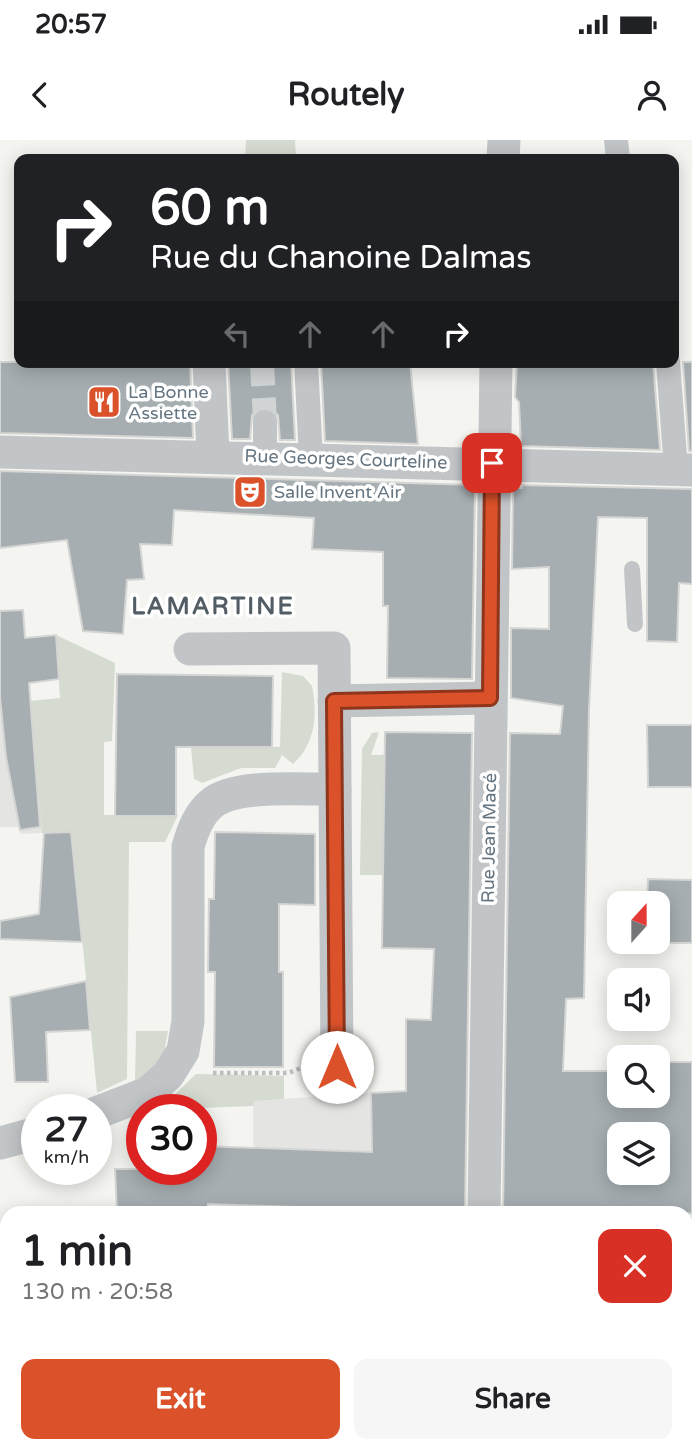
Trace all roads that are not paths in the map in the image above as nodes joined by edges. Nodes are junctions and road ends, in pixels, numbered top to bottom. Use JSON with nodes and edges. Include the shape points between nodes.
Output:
{"nodes":[{"id":1,"x":209,"y":368,"type":"edge"},
{"id":2,"x":306,"y":368,"type":"edge"},
{"id":3,"x":496,"y":368,"type":"edge"},
{"id":4,"x":669,"y":368,"type":"edge"},
{"id":5,"x":265,"y":422,"type":"tunnel mouth"},
{"id":6,"x":0,"y":452,"type":"edge"},
{"id":7,"x":213,"y":456,"type":"junction"},
{"id":8,"x":265,"y":457,"type":"junction"},
{"id":9,"x":311,"y":458,"type":"junction"},
{"id":10,"x":492,"y":463,"type":"junction"},
{"id":11,"x":684,"y":470,"type":"edge"},
{"id":12,"x":632,"y":569,"type":"dead end"},
{"id":13,"x":635,"y":624,"type":"dead end"},
{"id":14,"x":190,"y":649,"type":"dead end"},
{"id":15,"x":490,"y":698,"type":"junction"},
{"id":16,"x":334,"y":701,"type":"junction"},
{"id":17,"x":335,"y":789,"type":"junction"},
{"id":18,"x":337,"y":1067,"type":"road end"},
{"id":19,"x":112,"y":1106,"type":"edge"},
{"id":20,"x":21,"y":1137,"type":"edge"},
{"id":21,"x":0,"y":1143,"type":"edge"},
{"id":22,"x":484,"y":1206,"type":"edge"}],
"edges":[{"from":1,"to":7,"type":"street"},
{"from":2,"to":9,"type":"street"},
{"from":3,"to":10,"type":"street","name":"Rue Jean Macé"},
{"from":4,"to":11,"type":"street"},
{"from":5,"to":8,"type":"street"},
{"from":6,"to":7,"type":"street","name":"Rue Georges Courteline"},
{"from":7,"to":8,"type":"street","name":"Rue Georges Courteline"},
{"from":8,"to":9,"type":"street","name":"Rue Georges Courteline"},
{"from":9,"to":10,"type":"street","name":"Rue Georges Courteline"},
{"from":10,"to":11,"type":"street","name":"Rue Georges Courteline","via":[[630,474]]},
{"from":10,"to":15,"type":"street","name":"Rue Jean Macé"},
{"from":12,"to":13,"type":"lane"},
{"from":14,"to":16,"type":"street","via":[[334,648]]},
{"from":15,"to":16,"type":"street"},
{"from":15,"to":22,"type":"street","name":"Rue Jean Macé"},
{"from":16,"to":17,"type":"street"},
{"from":17,"to":18,"type":"street"},
{"from":17,"to":19,"type":"street","via":[[245,791],[212,803],[194,826],[188,847],[188,1021],[179,1057],[148,1093]]},
{"from":20,"to":21,"type":"street"}]}
